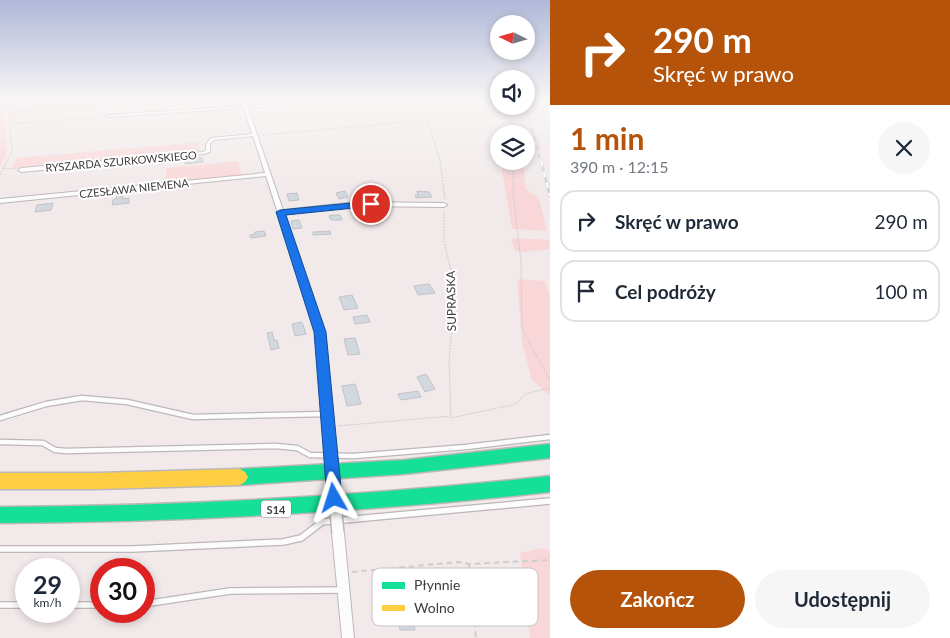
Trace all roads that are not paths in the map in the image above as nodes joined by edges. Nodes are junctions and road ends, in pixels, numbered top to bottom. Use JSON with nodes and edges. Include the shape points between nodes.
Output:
{"nodes":[{"id":1,"x":252,"y":129,"type":"edge"},
{"id":2,"x":254,"y":135,"type":"junction"},
{"id":3,"x":21,"y":170,"type":"road end"},
{"id":4,"x":267,"y":174,"type":"junction"},
{"id":5,"x":0,"y":201,"type":"edge"},
{"id":6,"x":444,"y":205,"type":"road end"},
{"id":7,"x":280,"y":212,"type":"junction"},
{"id":8,"x":328,"y":414,"type":"junction"},
{"id":9,"x":0,"y":418,"type":"edge"},
{"id":10,"x":550,"y":436,"type":"edge"},
{"id":11,"x":0,"y":442,"type":"edge"},
{"id":12,"x":550,"y":451,"type":"edge"},
{"id":13,"x":0,"y":481,"type":"edge"},
{"id":14,"x":550,"y":484,"type":"edge"},
{"id":15,"x":550,"y":501,"type":"edge"},
{"id":16,"x":0,"y":515,"type":"edge"},
{"id":17,"x":0,"y":549,"type":"edge"},
{"id":18,"x":344,"y":590,"type":"junction"},
{"id":19,"x":155,"y":602,"type":"edge"},
{"id":20,"x":0,"y":605,"type":"edge"},
{"id":21,"x":15,"y":605,"type":"edge"},
{"id":22,"x":348,"y":638,"type":"edge"}],
"edges":[{"from":1,"to":2,"type":"street"},
{"from":2,"to":3,"type":"street","name":"RYSZARDA SZURKOWSKIEGO","via":[[210,140],[208,151],[204,153]]},
{"from":2,"to":4,"type":"street"},
{"from":4,"to":5,"type":"street","name":"CZESŁAWA NIEMENA"},
{"from":4,"to":7,"type":"street"},
{"from":6,"to":7,"type":"street","via":[[356,204]]},
{"from":7,"to":8,"type":"street","via":[[320,332]]},
{"from":8,"to":9,"type":"lane","via":[[193,417],[128,402],[82,398],[46,404]]},
{"from":8,"to":18,"type":"street","bridge":true},
{"from":10,"to":11,"type":"lane","via":[[354,456],[310,455],[297,448],[276,446],[66,451],[55,450],[43,443]]},
{"from":12,"to":13,"type":"highway","via":[[280,475]]},
{"from":14,"to":16,"type":"highway","number":"S14","via":[[442,497],[311,507],[186,513]]},
{"from":15,"to":17,"type":"lane","via":[[322,522],[301,538],[283,542],[133,549]]},
{"from":18,"to":19,"type":"lane","via":[[230,591]]},
{"from":18,"to":22,"type":"street"},
{"from":20,"to":21,"type":"lane"}]}
